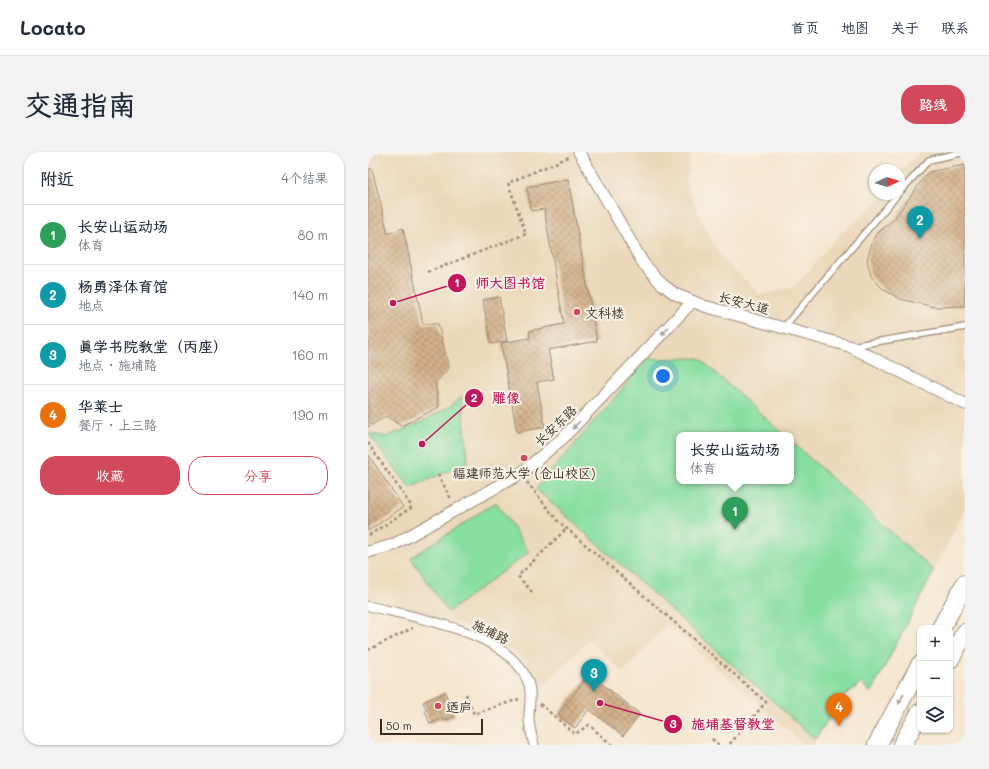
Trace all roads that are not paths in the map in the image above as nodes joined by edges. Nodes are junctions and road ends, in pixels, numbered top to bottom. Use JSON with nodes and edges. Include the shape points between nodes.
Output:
{"nodes":[{"id":1,"x":579,"y":152,"type":"edge"},
{"id":2,"x":965,"y":152,"type":"edge"},
{"id":3,"x":905,"y":187,"type":"edge"},
{"id":4,"x":894,"y":200,"type":"edge"},
{"id":5,"x":692,"y":302,"type":"junction"},
{"id":6,"x":784,"y":327,"type":"junction"},
{"id":7,"x":965,"y":327,"type":"edge"},
{"id":8,"x":850,"y":346,"type":"junction"},
{"id":9,"x":965,"y":404,"type":"edge"},
{"id":10,"x":368,"y":552,"type":"edge"},
{"id":11,"x":965,"y":584,"type":"edge"},
{"id":12,"x":368,"y":606,"type":"edge"},
{"id":13,"x":942,"y":625,"type":"edge"},
{"id":14,"x":965,"y":633,"type":"edge"},
{"id":15,"x":953,"y":654,"type":"edge"},
{"id":16,"x":917,"y":671,"type":"edge"},
{"id":17,"x":917,"y":718,"type":"edge"},
{"id":18,"x":534,"y":745,"type":"edge"},
{"id":19,"x":877,"y":745,"type":"edge"},
{"id":20,"x":902,"y":745,"type":"edge"}],
"edges":[{"from":1,"to":5,"type":"street","name":"长安大道","via":[[643,263],[662,284]]},
{"from":2,"to":3,"type":"lane","via":[[928,160]]},
{"from":4,"to":6,"type":"lane"},
{"from":5,"to":6,"type":"street","name":"长安大道"},
{"from":5,"to":10,"type":"street","name":"长安东路","one_way":true,"via":[[563,438],[520,474],[393,544]]},
{"from":6,"to":8,"type":"street","name":"长安大道"},
{"from":7,"to":8,"type":"lane"},
{"from":8,"to":9,"type":"street","name":"长安大道"},
{"from":11,"to":13,"type":"main road"},
{"from":12,"to":18,"type":"street","name":"施埔路","via":[[426,620],[477,637],[505,651],[524,673],[530,688],[529,721]]},
{"from":14,"to":15,"type":"main road"},
{"from":16,"to":19,"type":"main road","one_way":true},
{"from":17,"to":20,"type":"main road"}]}
